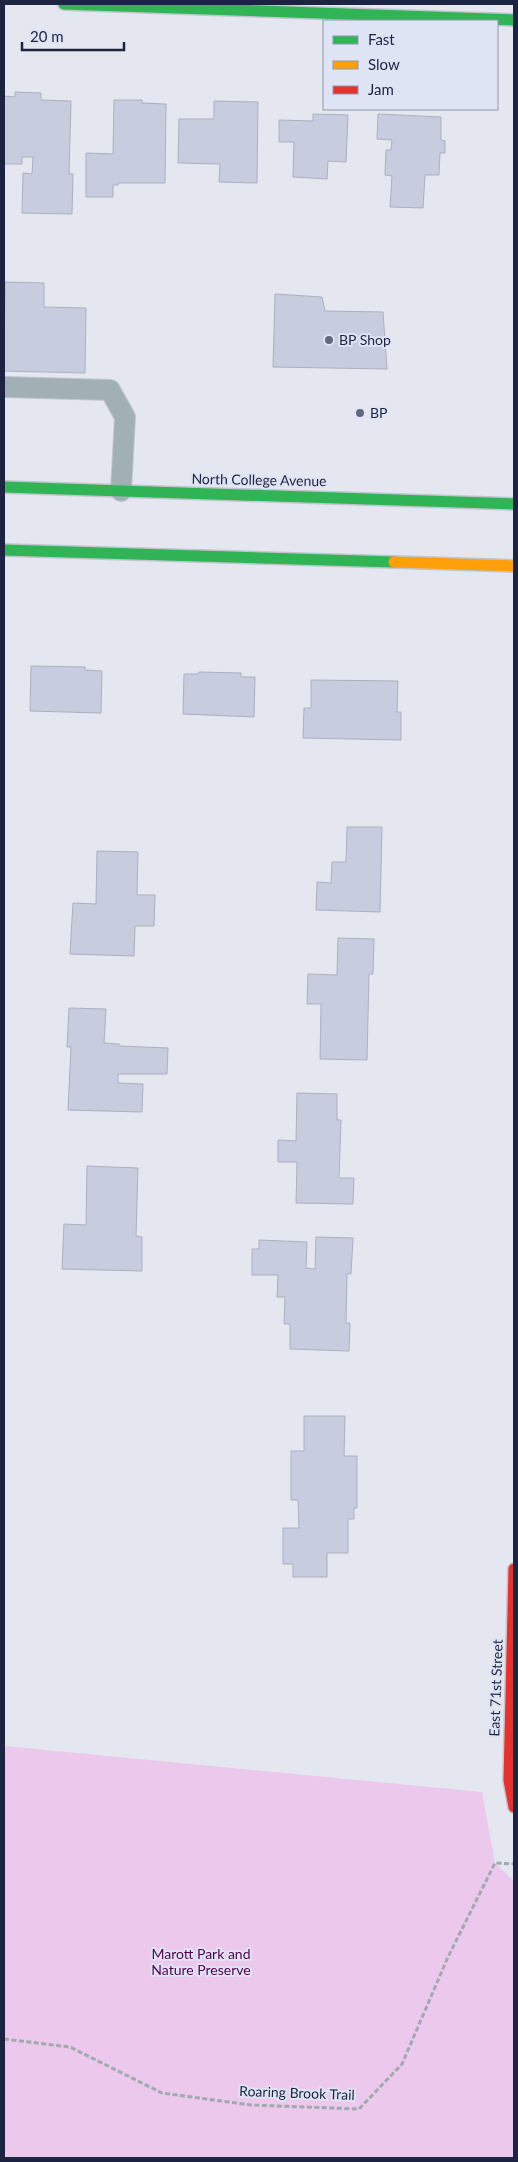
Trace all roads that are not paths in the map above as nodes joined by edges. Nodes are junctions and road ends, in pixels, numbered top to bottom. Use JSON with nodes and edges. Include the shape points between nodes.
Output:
{"nodes":[{"id":1,"x":64,"y":4,"type":"edge"},
{"id":2,"x":514,"y":20,"type":"edge"},
{"id":3,"x":4,"y":387,"type":"edge"},
{"id":4,"x":4,"y":487,"type":"edge"},
{"id":5,"x":121,"y":491,"type":"junction"},
{"id":6,"x":514,"y":504,"type":"edge"},
{"id":7,"x":4,"y":550,"type":"edge"},
{"id":8,"x":514,"y":566,"type":"edge"},
{"id":9,"x":514,"y":1569,"type":"edge"},
{"id":10,"x":514,"y":1807,"type":"edge"}],
"edges":[{"from":1,"to":2,"type":"main road"},
{"from":3,"to":5,"type":"lane","via":[[110,390],[125,417]]},
{"from":4,"to":5,"type":"main road","name":"North College Avenue"},
{"from":5,"to":6,"type":"main road","name":"North College Avenue"},
{"from":7,"to":8,"type":"main road"},
{"from":9,"to":10,"type":"main road","name":"East 71st Street","via":[[509,1780]]}]}
